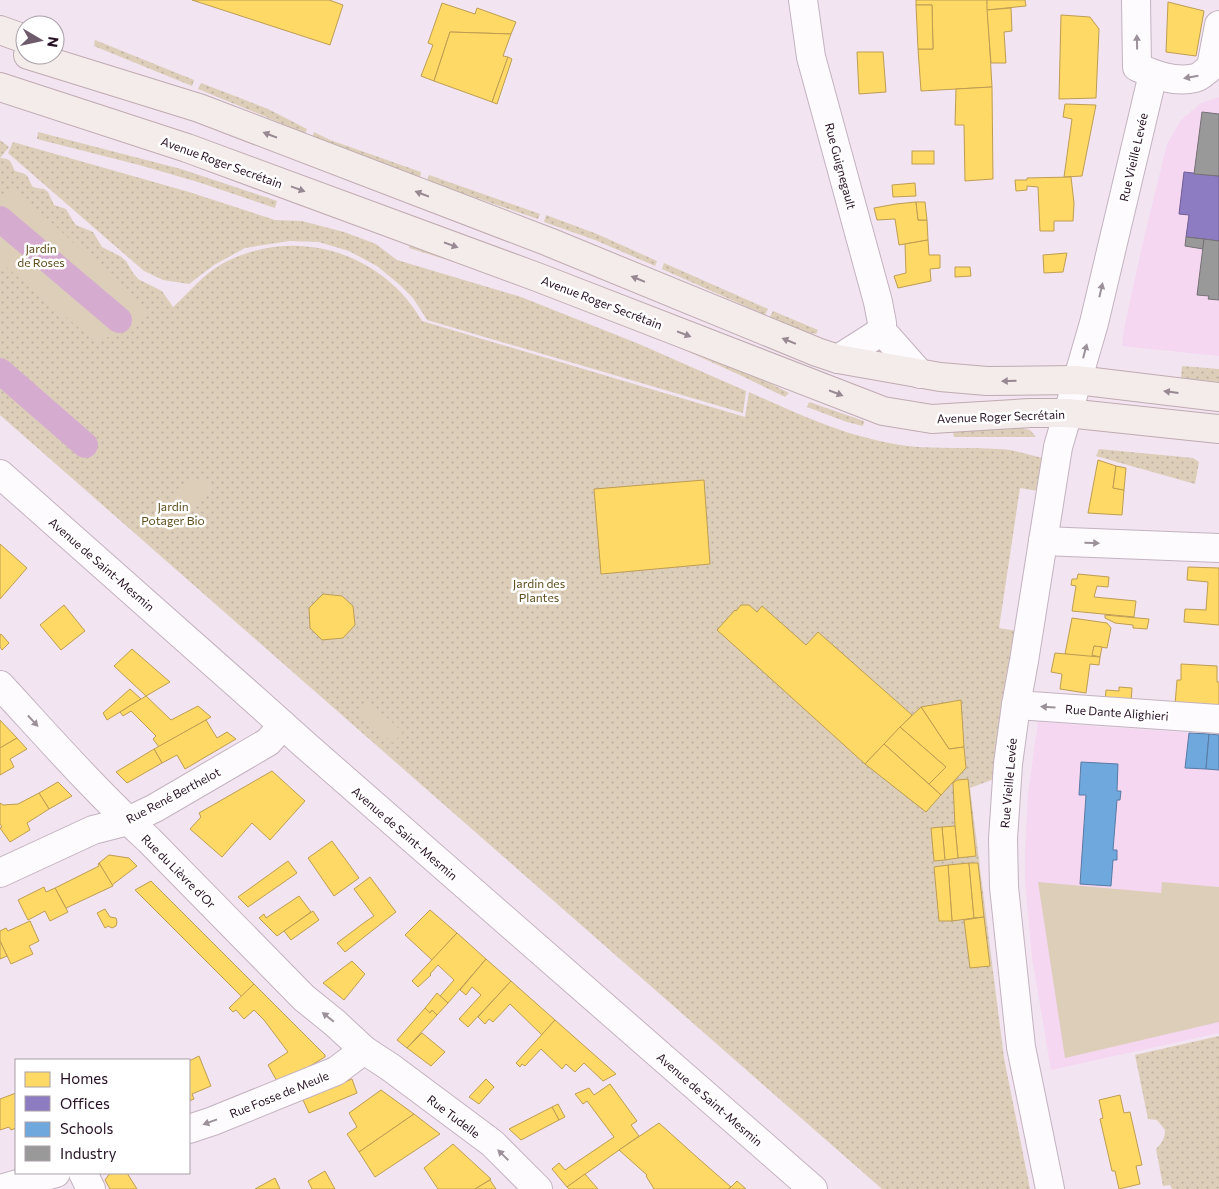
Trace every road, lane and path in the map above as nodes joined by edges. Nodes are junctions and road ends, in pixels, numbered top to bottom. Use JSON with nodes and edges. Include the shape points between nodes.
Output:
{"nodes":[{"id":1,"x":803,"y":0,"type":"edge"},
{"id":2,"x":1136,"y":0,"type":"edge"},
{"id":3,"x":1219,"y":25,"type":"edge"},
{"id":4,"x":0,"y":30,"type":"edge"},
{"id":5,"x":15,"y":36,"type":"edge"},
{"id":6,"x":0,"y":46,"type":"edge"},
{"id":7,"x":15,"y":50,"type":"edge"},
{"id":8,"x":65,"y":55,"type":"edge"},
{"id":9,"x":62,"y":65,"type":"edge"},
{"id":10,"x":1153,"y":74,"type":"junction"},
{"id":11,"x":0,"y":87,"type":"edge"},
{"id":12,"x":0,"y":101,"type":"edge"},
{"id":13,"x":199,"y":108,"type":"junction"},
{"id":14,"x":187,"y":148,"type":"junction"},
{"id":15,"x":882,"y":332,"type":"junction"},
{"id":16,"x":838,"y":359,"type":"junction"},
{"id":17,"x":920,"y":374,"type":"junction"},
{"id":18,"x":1077,"y":380,"type":"junction"},
{"id":19,"x":1219,"y":397,"type":"edge"},
{"id":20,"x":1067,"y":413,"type":"junction"},
{"id":21,"x":1219,"y":429,"type":"edge"},
{"id":22,"x":0,"y":474,"type":"edge"},
{"id":23,"x":1043,"y":540,"type":"junction"},
{"id":24,"x":1219,"y":548,"type":"edge"},
{"id":25,"x":0,"y":685,"type":"edge"},
{"id":26,"x":1016,"y":705,"type":"junction"},
{"id":27,"x":1219,"y":718,"type":"edge"},
{"id":28,"x":283,"y":725,"type":"junction"},
{"id":29,"x":128,"y":821,"type":"junction"},
{"id":30,"x":0,"y":873,"type":"edge"},
{"id":31,"x":364,"y":1050,"type":"junction"},
{"id":32,"x":190,"y":1129,"type":"edge"},
{"id":33,"x":52,"y":1174,"type":"edge"},
{"id":34,"x":84,"y":1174,"type":"edge"},
{"id":35,"x":0,"y":1189,"type":"edge"},
{"id":36,"x":91,"y":1189,"type":"edge"},
{"id":37,"x":538,"y":1189,"type":"edge"},
{"id":38,"x":812,"y":1189,"type":"edge"},
{"id":39,"x":1050,"y":1189,"type":"edge"}],
"edges":[{"from":1,"to":15,"type":"street","name":"Rue Guignegault","via":[[811,57],[878,302]]},
{"from":10,"to":2,"type":"street","one_way":true,"via":[[1137,67]]},
{"from":3,"to":10,"type":"street","one_way":true,"via":[[1211,68],[1196,78],[1174,79]]},
{"from":4,"to":5,"type":"main road"},
{"from":6,"to":7,"type":"main road"},
{"from":8,"to":13,"type":"main road"},
{"from":9,"to":13,"type":"main road"},
{"from":18,"to":10,"type":"street","name":"Rue Vieille Levée","one_way":true,"via":[[1094,323]]},
{"from":11,"to":14,"type":"main road","name":"Avenue Roger Secrétain"},
{"from":12,"to":14,"type":"main road"},
{"from":16,"to":13,"type":"main road","one_way":true,"via":[[549,242]]},
{"from":14,"to":20,"type":"main road","name":"Avenue Roger Secrétain","one_way":true,"via":[[528,274],[883,411],[932,419]]},
{"from":15,"to":16,"type":"street"},
{"from":15,"to":17,"type":"street"},
{"from":16,"to":17,"type":"main road"},
{"from":18,"to":17,"type":"main road","one_way":true,"via":[[987,382]]},
{"from":19,"to":18,"type":"main road","one_way":true},
{"from":18,"to":20,"type":"street","name":"Rue Vieille Levée"},
{"from":20,"to":21,"type":"main road","name":"Avenue Roger Secrétain"},
{"from":20,"to":23,"type":"street","name":"Rue Vieille Levée","via":[[1058,447]]},
{"from":22,"to":28,"type":"street","name":"Avenue de Saint-Mesmin"},
{"from":23,"to":24,"type":"street","one_way":true},
{"from":23,"to":26,"type":"street","name":"Rue Vieille Levée"},
{"from":25,"to":29,"type":"street","name":"Rue du Lièvre d'Or","one_way":true},
{"from":27,"to":26,"type":"street","name":"Rue Dante Alighieri","one_way":true},
{"from":26,"to":39,"type":"street","name":"Rue Vieille Levée","via":[[1003,839],[1004,887],[1021,1047]]},
{"from":28,"to":29,"type":"street","name":"Rue René Berthelot","via":[[268,742]]},
{"from":28,"to":38,"type":"street","name":"Avenue de Saint-Mesmin"},
{"from":29,"to":30,"type":"street","name":"Rue René Berthelot","via":[[93,830]]},
{"from":31,"to":29,"type":"street","name":"Rue du Lièvre d'Or","one_way":true,"via":[[304,998]]},
{"from":31,"to":32,"type":"street","name":"Rue Fosse de Meule","one_way":true,"via":[[336,1071]]},
{"from":37,"to":31,"type":"street","name":"Rue Tudelle","one_way":true,"via":[[492,1143]]},
{"from":33,"to":35,"type":"street"},
{"from":34,"to":36,"type":"street"}]}
